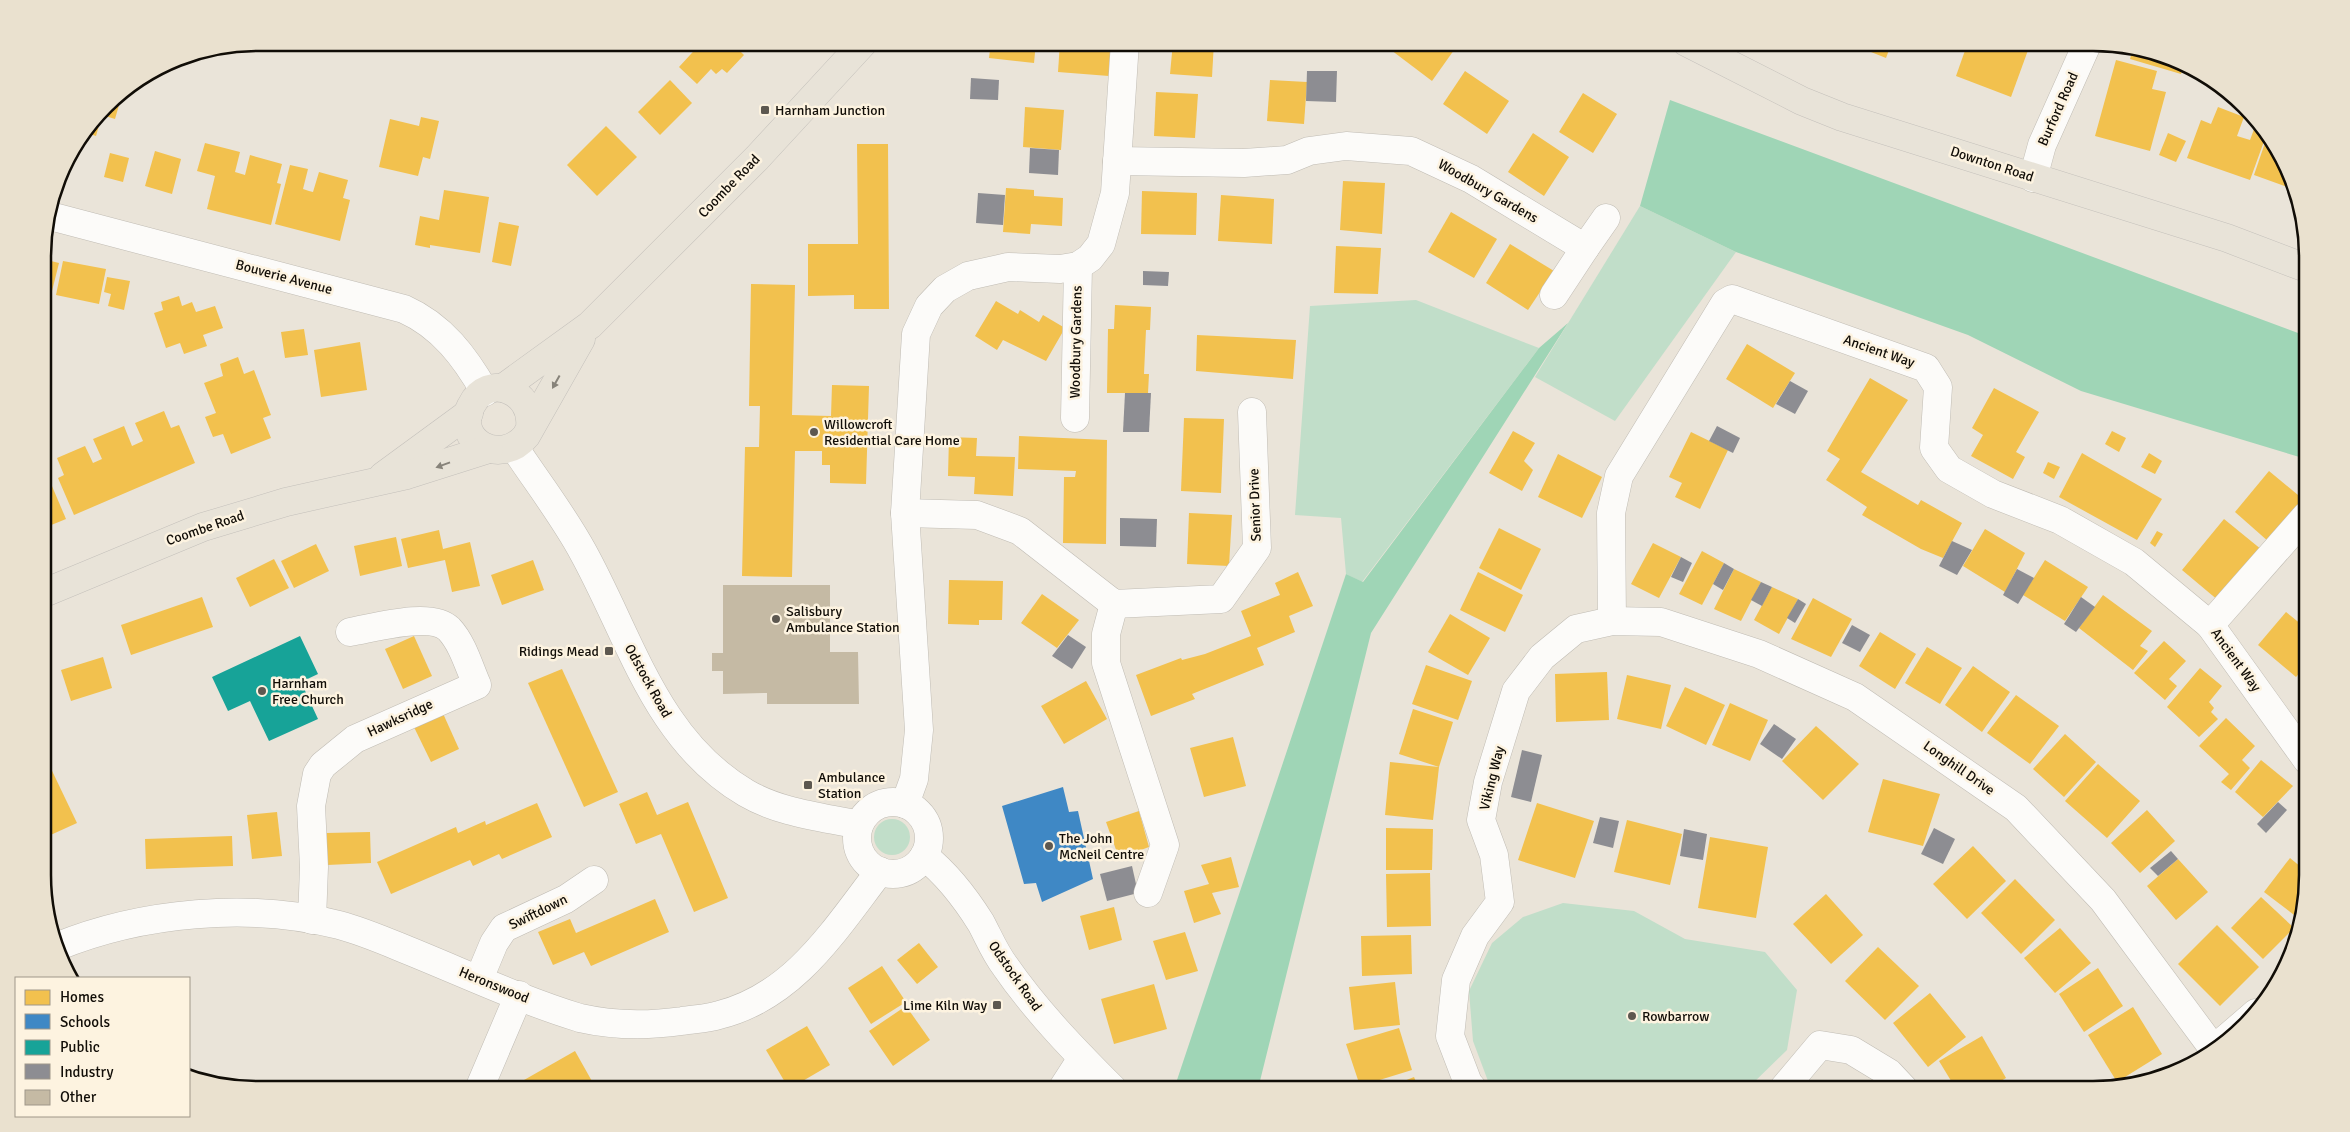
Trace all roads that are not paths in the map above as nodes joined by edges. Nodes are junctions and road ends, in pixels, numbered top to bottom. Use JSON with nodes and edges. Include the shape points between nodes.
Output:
{"nodes":[{"id":1,"x":856,"y":51,"type":"edge"},
{"id":2,"x":1124,"y":51,"type":"edge"},
{"id":3,"x":1704,"y":51,"type":"edge"},
{"id":4,"x":2084,"y":51,"type":"edge"},
{"id":5,"x":1117,"y":161,"type":"junction"},
{"id":6,"x":2033,"y":178,"type":"junction"},
{"id":7,"x":55,"y":217,"type":"edge"},
{"id":8,"x":1606,"y":218,"type":"dead end"},
{"id":9,"x":1585,"y":248,"type":"junction"},
{"id":10,"x":2299,"y":265,"type":"edge"},
{"id":11,"x":1078,"y":266,"type":"junction"},
{"id":12,"x":1554,"y":295,"type":"dead end"},
{"id":13,"x":590,"y":325,"type":"junction"},
{"id":14,"x":486,"y":398,"type":"junction"},
{"id":15,"x":1252,"y":412,"type":"dead end"},
{"id":16,"x":1075,"y":418,"type":"dead end"},
{"id":17,"x":511,"y":441,"type":"junction"},
{"id":18,"x":373,"y":482,"type":"junction"},
{"id":19,"x":905,"y":513,"type":"junction"},
{"id":20,"x":2299,"y":524,"type":"edge"},
{"id":21,"x":51,"y":590,"type":"edge"},
{"id":22,"x":1114,"y":604,"type":"junction"},
{"id":23,"x":1612,"y":621,"type":"junction"},
{"id":24,"x":2210,"y":625,"type":"junction"},
{"id":25,"x":350,"y":632,"type":"dead end"},
{"id":26,"x":2299,"y":749,"type":"edge"},
{"id":27,"x":905,"y":804,"type":"junction"},
{"id":28,"x":859,"y":825,"type":"junction"},
{"id":29,"x":924,"y":856,"type":"junction"},
{"id":30,"x":880,"y":871,"type":"junction"},
{"id":31,"x":594,"y":880,"type":"dead end"},
{"id":32,"x":1148,"y":893,"type":"dead end"},
{"id":33,"x":312,"y":920,"type":"junction"},
{"id":34,"x":63,"y":944,"type":"edge"},
{"id":35,"x":479,"y":979,"type":"junction"},
{"id":36,"x":518,"y":995,"type":"junction"},
{"id":37,"x":2210,"y":1044,"type":"edge"},
{"id":38,"x":1082,"y":1058,"type":"junction"},
{"id":39,"x":483,"y":1081,"type":"edge"},
{"id":40,"x":1067,"y":1081,"type":"edge"},
{"id":41,"x":1105,"y":1081,"type":"edge"},
{"id":42,"x":1467,"y":1081,"type":"edge"},
{"id":43,"x":1790,"y":1081,"type":"edge"},
{"id":44,"x":1896,"y":1081,"type":"edge"}],
"edges":[{"from":1,"to":13,"type":"highway","name":"Coombe Road","via":[[756,158]]},
{"from":2,"to":5,"type":"street","name":"Woodbury Gardens"},
{"from":3,"to":6,"type":"highway","name":"Downton Road","via":[[1802,101]]},
{"from":4,"to":6,"type":"street","name":"Burford Road","via":[[2042,145]]},
{"from":5,"to":9,"type":"street","name":"Woodbury Gardens","via":[[1287,160],[1309,151],[1346,146],[1411,151],[1472,179]]},
{"from":5,"to":11,"type":"street","name":"Woodbury Gardens","via":[[1115,193],[1101,244],[1090,258]]},
{"from":6,"to":10,"type":"highway","name":"Downton Road","via":[[2227,238]]},
{"from":7,"to":14,"type":"street","name":"Bouverie Avenue","via":[[404,309],[446,337],[466,360]]},
{"from":8,"to":9,"type":"street"},
{"from":9,"to":12,"type":"street"},
{"from":11,"to":16,"type":"street","name":"Woodbury Gardens"},
{"from":11,"to":19,"type":"street","name":"Woodbury Gardens","via":[[1060,269],[1008,267],[968,276],[945,288],[929,306],[916,334]]},
{"from":13,"to":14,"type":"highway","name":"Coombe Road"},
{"from":13,"to":17,"type":"highway","name":"Coombe Road","one_way":true},
{"from":14,"to":17,"type":"highway","via":[[468,420],[472,435],[482,446]]},
{"from":14,"to":17,"type":"highway","via":[[520,395],[525,402],[531,419]]},
{"from":14,"to":18,"type":"highway","name":"Coombe Road"},
{"from":15,"to":22,"type":"street","name":"Senior Drive","via":[[1257,548],[1221,599]]},
{"from":17,"to":18,"type":"highway","name":"Coombe Road","one_way":true,"via":[[425,470]]},
{"from":17,"to":28,"type":"street","name":"Odstock Road","via":[[583,552],[657,700],[676,732],[694,752],[730,783],[774,807]]},
{"from":18,"to":21,"type":"highway","name":"Coombe Road","via":[[286,502],[203,527]]},
{"from":19,"to":22,"type":"street","via":[[977,515],[1020,531]]},
{"from":19,"to":27,"type":"street","via":[[918,730],[914,779]]},
{"from":20,"to":24,"type":"street"},
{"from":22,"to":32,"type":"street","via":[[1106,634],[1106,663],[1164,845]]},
{"from":23,"to":24,"type":"street","name":"Ancient Way","via":[[1611,514],[1619,476],[1724,303],[1732,299],[1926,368],[1938,387],[1934,448],[1949,469],[1993,494],[2060,520],[2134,562]]},
{"from":23,"to":37,"type":"street","name":"Longhill Drive","via":[[1661,622],[1700,634],[1759,654],[1855,697],[2016,808],[2103,900]]},
{"from":23,"to":42,"type":"street","name":"Viking Way","via":[[1576,629],[1542,658],[1516,691],[1488,782],[1481,820],[1494,855],[1500,902],[1475,936],[1456,980],[1450,1036]]},
{"from":24,"to":26,"type":"street","name":"Ancient Way"},
{"from":25,"to":33,"type":"street","name":"Hawksridge","via":[[423,621],[441,623],[455,637],[476,685],[355,739],[323,765],[311,806]]},
{"from":27,"to":28,"type":"street","via":[[883,803],[869,812]]},
{"from":27,"to":29,"type":"street","via":[[918,812],[927,825],[928,846]]},
{"from":28,"to":30,"type":"street","via":[[857,837],[863,858]]},
{"from":29,"to":30,"type":"street","via":[[918,864],[900,873]]},
{"from":29,"to":38,"type":"street","name":"Odstock Road","via":[[958,892],[1005,967]]},
{"from":30,"to":36,"type":"street","name":"Heronswood","via":[[838,929],[796,974],[761,998],[733,1011],[654,1025],[614,1025],[573,1016]]},
{"from":31,"to":35,"type":"street","name":"Swiftdown","via":[[566,899],[504,928]]},
{"from":33,"to":34,"type":"street","name":"Heronswood","via":[[251,914],[190,914],[126,924]]},
{"from":33,"to":35,"type":"street","name":"Heronswood","via":[[368,934]]},
{"from":35,"to":36,"type":"street","name":"Heronswood"},
{"from":36,"to":39,"type":"street"},
{"from":38,"to":40,"type":"street"},
{"from":38,"to":41,"type":"street","name":"Odstock Road"},
{"from":43,"to":44,"type":"street","via":[[1820,1045],[1851,1050]]}]}
